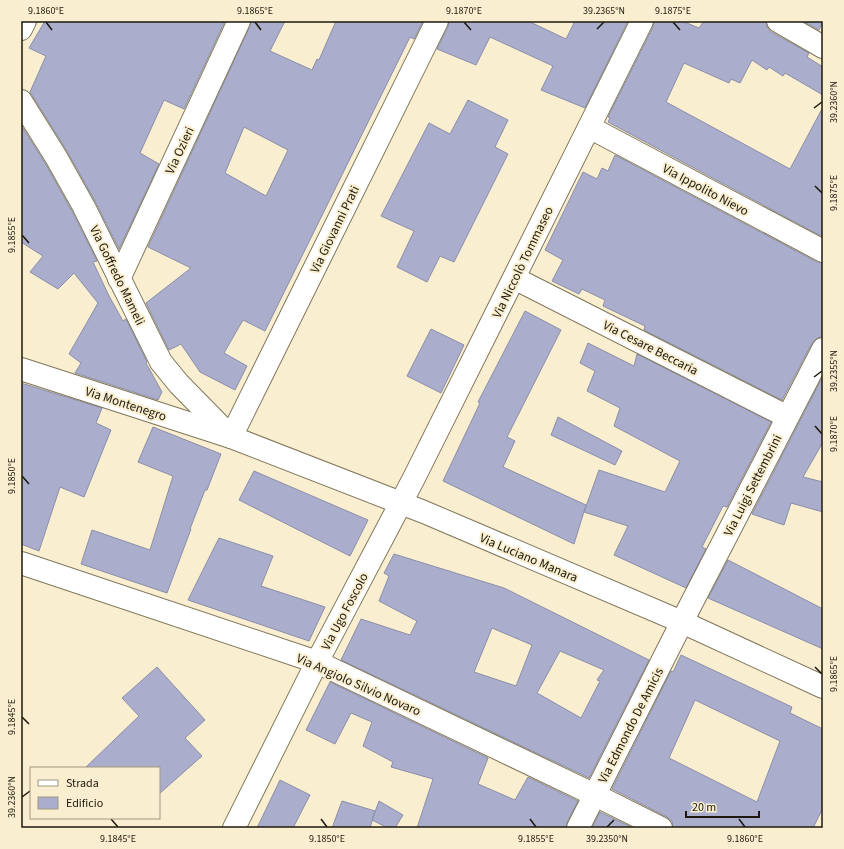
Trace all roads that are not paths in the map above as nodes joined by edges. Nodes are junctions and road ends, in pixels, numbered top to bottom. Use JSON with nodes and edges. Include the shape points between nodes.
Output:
{"nodes":[{"id":1,"x":25,"y":21,"type":"edge"},
{"id":2,"x":239,"y":21,"type":"edge"},
{"id":3,"x":437,"y":21,"type":"edge"},
{"id":4,"x":642,"y":21,"type":"edge"},
{"id":5,"x":778,"y":21,"type":"edge"},
{"id":6,"x":21,"y":29,"type":"edge"},
{"id":7,"x":823,"y":47,"type":"edge"},
{"id":8,"x":21,"y":101,"type":"edge"},
{"id":9,"x":589,"y":127,"type":"junction"},
{"id":10,"x":823,"y":251,"type":"edge"},
{"id":11,"x":514,"y":278,"type":"junction"},
{"id":12,"x":119,"y":279,"type":"junction"},
{"id":13,"x":823,"y":349,"type":"edge"},
{"id":14,"x":21,"y":369,"type":"edge"},
{"id":15,"x":788,"y":417,"type":"junction"},
{"id":16,"x":231,"y":437,"type":"junction"},
{"id":17,"x":402,"y":502,"type":"junction"},
{"id":18,"x":21,"y":563,"type":"edge"},
{"id":19,"x":682,"y":622,"type":"junction"},
{"id":20,"x":317,"y":662,"type":"junction"},
{"id":21,"x":823,"y":688,"type":"edge"},
{"id":22,"x":595,"y":795,"type":"junction"},
{"id":23,"x":234,"y":828,"type":"edge"},
{"id":24,"x":578,"y":828,"type":"edge"},
{"id":25,"x":661,"y":828,"type":"edge"}],
"edges":[{"from":1,"to":6,"type":"street"},
{"from":2,"to":12,"type":"street","name":"Via Ozieri"},
{"from":3,"to":16,"type":"street","name":"Via Giovanni Prati"},
{"from":4,"to":9,"type":"street","name":"Via Niccolò Tommaseo"},
{"from":5,"to":7,"type":"street"},
{"from":8,"to":12,"type":"street","name":"Via Goffredo Mameli","via":[[84,207]]},
{"from":9,"to":10,"type":"street","name":"Via Ippolito Nievo"},
{"from":9,"to":11,"type":"street","name":"Via Niccolò Tommaseo"},
{"from":11,"to":15,"type":"street","name":"Via Cesare Beccaria"},
{"from":11,"to":17,"type":"street","name":"Via Niccolò Tommaseo"},
{"from":12,"to":16,"type":"street","name":"Via Goffredo Mameli","via":[[161,362]]},
{"from":13,"to":15,"type":"street","name":"Via Luigi Settembrini"},
{"from":14,"to":16,"type":"street","name":"Via Montenegro"},
{"from":15,"to":19,"type":"street","name":"Via Luigi Settembrini"},
{"from":16,"to":17,"type":"street","name":"Via Luciano Manara"},
{"from":17,"to":19,"type":"street","name":"Via Luciano Manara"},
{"from":17,"to":20,"type":"street","name":"Via Ugo Foscolo"},
{"from":18,"to":20,"type":"street","name":"Via Angiolo Silvio Novaro"},
{"from":19,"to":21,"type":"street","name":"Via Luciano Manara"},
{"from":19,"to":22,"type":"street","name":"Via Edmondo De Amicis"},
{"from":20,"to":22,"type":"street","name":"Via Angiolo Silvio Novaro"},
{"from":20,"to":23,"type":"street","name":"Via Ugo Foscolo"},
{"from":22,"to":24,"type":"street","name":"Via Edmondo De Amicis"},
{"from":22,"to":25,"type":"street","name":"Via Angiolo Silvio Novaro"}]}
